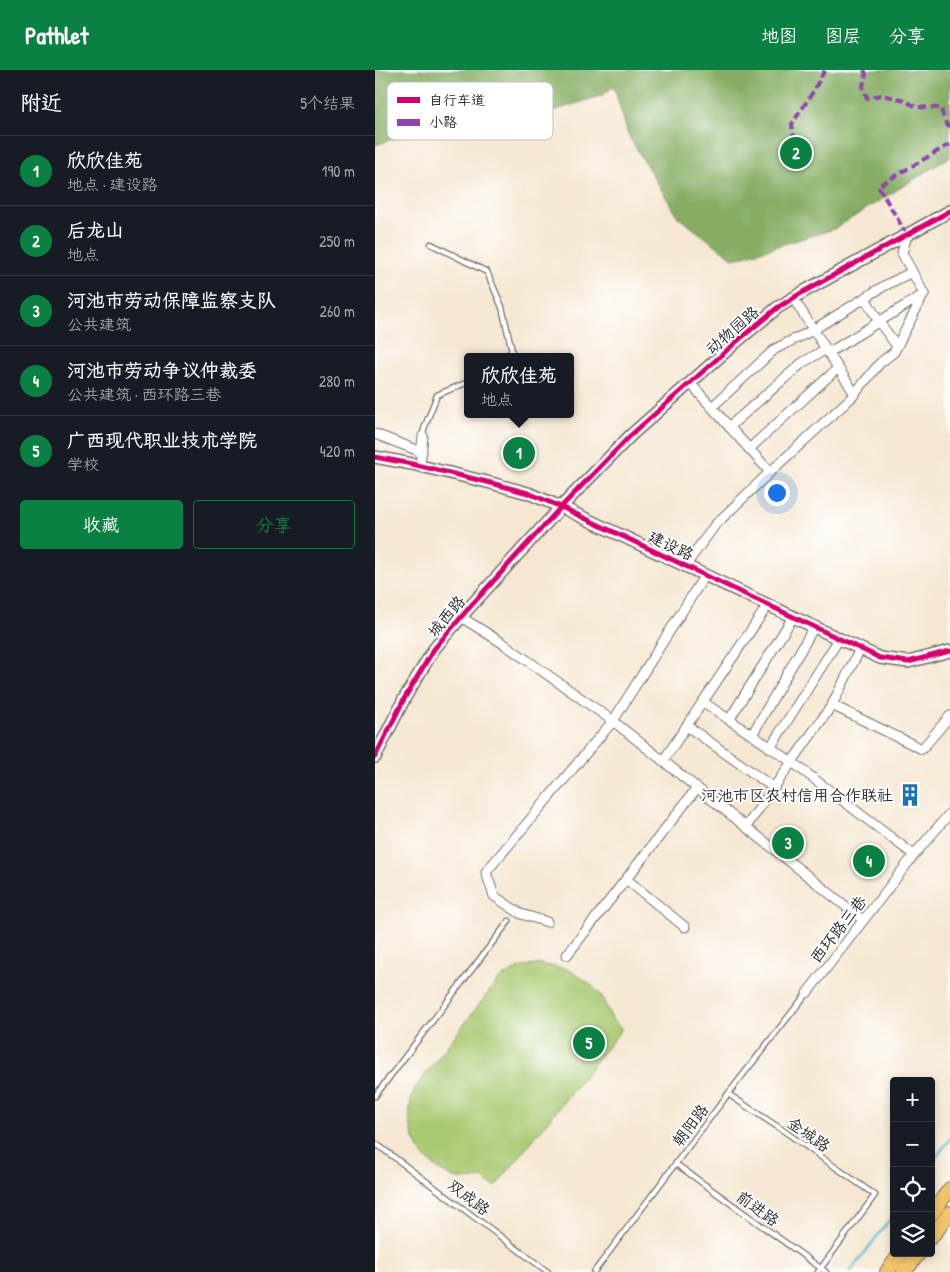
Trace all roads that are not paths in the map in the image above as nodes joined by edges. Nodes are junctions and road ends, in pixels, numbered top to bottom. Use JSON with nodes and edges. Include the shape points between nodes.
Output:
{"nodes":[{"id":1,"x":950,"y":211,"type":"edge"},
{"id":2,"x":907,"y":235,"type":"junction"},
{"id":3,"x":431,"y":244,"type":"dead end"},
{"id":4,"x":912,"y":272,"type":"junction"},
{"id":5,"x":924,"y":294,"type":"junction"},
{"id":6,"x":793,"y":298,"type":"junction"},
{"id":7,"x":865,"y":298,"type":"junction"},
{"id":8,"x":879,"y":322,"type":"junction"},
{"id":9,"x":813,"y":330,"type":"junction"},
{"id":10,"x":897,"y":346,"type":"junction"},
{"id":11,"x":827,"y":351,"type":"junction"},
{"id":12,"x":510,"y":353,"type":"edge"},
{"id":13,"x":838,"y":368,"type":"junction"},
{"id":14,"x":690,"y":383,"type":"junction"},
{"id":15,"x":464,"y":384,"type":"edge"},
{"id":16,"x":855,"y":394,"type":"junction"},
{"id":17,"x":712,"y":407,"type":"junction"},
{"id":18,"x":729,"y":427,"type":"junction"},
{"id":19,"x":375,"y":434,"type":"edge"},
{"id":20,"x":423,"y":436,"type":"joint"},
{"id":21,"x":749,"y":449,"type":"junction"},
{"id":22,"x":422,"y":452,"type":"junction"},
{"id":23,"x":375,"y":457,"type":"edge"},
{"id":24,"x":421,"y":466,"type":"junction"},
{"id":25,"x":770,"y":472,"type":"junction"},
{"id":26,"x":561,"y":508,"type":"junction"},
{"id":27,"x":685,"y":566,"type":"junction"},
{"id":28,"x":705,"y":575,"type":"junction"},
{"id":29,"x":768,"y":605,"type":"junction"},
{"id":30,"x":461,"y":617,"type":"junction"},
{"id":31,"x":793,"y":617,"type":"junction"},
{"id":32,"x":814,"y":627,"type":"junction"},
{"id":33,"x":839,"y":639,"type":"junction"},
{"id":34,"x":860,"y":649,"type":"junction"},
{"id":35,"x":950,"y":651,"type":"edge"},
{"id":36,"x":703,"y":702,"type":"junction"},
{"id":37,"x":832,"y":705,"type":"junction"},
{"id":38,"x":950,"y":716,"type":"edge"},
{"id":39,"x":729,"y":720,"type":"junction"},
{"id":40,"x":613,"y":721,"type":"junction"},
{"id":41,"x":687,"y":726,"type":"junction"},
{"id":42,"x":751,"y":736,"type":"junction"},
{"id":43,"x":770,"y":748,"type":"junction"},
{"id":44,"x":375,"y":758,"type":"edge"},
{"id":45,"x":663,"y":761,"type":"junction"},
{"id":46,"x":792,"y":762,"type":"junction"},
{"id":47,"x":697,"y":788,"type":"junction"},
{"id":48,"x":774,"y":788,"type":"junction"},
{"id":49,"x":950,"y":813,"type":"edge"},
{"id":50,"x":746,"y":827,"type":"junction"},
{"id":51,"x":915,"y":855,"type":"junction"},
{"id":52,"x":627,"y":879,"type":"junction"},
{"id":53,"x":863,"y":920,"type":"junction"},
{"id":54,"x":509,"y":921,"type":"dead end"},
{"id":55,"x":547,"y":922,"type":"dead end"},
{"id":56,"x":685,"y":927,"type":"dead end"},
{"id":57,"x":567,"y":955,"type":"dead end"},
{"id":58,"x":807,"y":993,"type":"joint"},
{"id":59,"x":728,"y":1094,"type":"junction"},
{"id":60,"x":375,"y":1096,"type":"edge"},
{"id":61,"x":375,"y":1143,"type":"edge"},
{"id":62,"x":676,"y":1164,"type":"junction"},
{"id":63,"x":950,"y":1190,"type":"edge"},
{"id":64,"x":933,"y":1212,"type":"edge"},
{"id":65,"x":950,"y":1213,"type":"edge"},
{"id":66,"x":935,"y":1232,"type":"edge"},
{"id":67,"x":898,"y":1257,"type":"edge"},
{"id":68,"x":916,"y":1257,"type":"edge"},
{"id":69,"x":819,"y":1270,"type":"edge"},
{"id":70,"x":548,"y":1272,"type":"edge"},
{"id":71,"x":594,"y":1272,"type":"edge"},
{"id":72,"x":826,"y":1272,"type":"edge"},
{"id":73,"x":887,"y":1272,"type":"edge"},
{"id":74,"x":904,"y":1272,"type":"edge"}],
"edges":[{"from":1,"to":2,"type":"street","name":"动物园路"},
{"from":2,"to":4,"type":"street","via":[[902,254]]},
{"from":2,"to":6,"type":"street","name":"动物园路"},
{"from":3,"to":12,"type":"lane","via":[[487,272],[502,307],[512,351]]},
{"from":4,"to":5,"type":"street"},
{"from":4,"to":7,"type":"street"},
{"from":5,"to":8,"type":"street"},
{"from":5,"to":10,"type":"street"},
{"from":6,"to":9,"type":"street"},
{"from":6,"to":14,"type":"street","name":"动物园路"},
{"from":7,"to":8,"type":"street"},
{"from":7,"to":9,"type":"street"},
{"from":8,"to":10,"type":"street"},
{"from":8,"to":11,"type":"street"},
{"from":9,"to":11,"type":"street"},
{"from":9,"to":17,"type":"street","via":[[775,350]]},
{"from":10,"to":16,"type":"street"},
{"from":11,"to":13,"type":"street"},
{"from":11,"to":18,"type":"street","via":[[802,363]]},
{"from":13,"to":16,"type":"street"},
{"from":13,"to":21,"type":"street"},
{"from":14,"to":17,"type":"street"},
{"from":14,"to":26,"type":"street","name":"动物园路","via":[[631,435]]},
{"from":15,"to":20,"type":"lane","via":[[437,395]]},
{"from":16,"to":25,"type":"street"},
{"from":17,"to":18,"type":"street"},
{"from":18,"to":21,"type":"street"},
{"from":19,"to":22,"type":"street"},
{"from":20,"to":22,"type":"street"},
{"from":21,"to":25,"type":"street"},
{"from":22,"to":24,"type":"street"},
{"from":23,"to":24,"type":"street","name":"建设路"},
{"from":24,"to":26,"type":"street","name":"建设路","via":[[528,493]]},
{"from":25,"to":27,"type":"street","via":[[715,525]]},
{"from":26,"to":27,"type":"street","name":"建设路"},
{"from":26,"to":30,"type":"street","name":"城西路"},
{"from":27,"to":28,"type":"street","name":"建设路"},
{"from":28,"to":29,"type":"street","name":"建设路"},
{"from":28,"to":40,"type":"street"},
{"from":29,"to":31,"type":"street","name":"建设路"},
{"from":29,"to":36,"type":"street"},
{"from":30,"to":40,"type":"street"},
{"from":30,"to":44,"type":"street","name":"城西路","via":[[434,649],[404,699]]},
{"from":31,"to":32,"type":"street","name":"建设路"},
{"from":31,"to":39,"type":"street"},
{"from":32,"to":33,"type":"street","name":"建设路"},
{"from":32,"to":42,"type":"street"},
{"from":33,"to":34,"type":"street","name":"建设路"},
{"from":33,"to":43,"type":"street"},
{"from":34,"to":35,"type":"street","name":"建设路","via":[[880,658],[908,662]]},
{"from":34,"to":37,"type":"street"},
{"from":36,"to":39,"type":"street"},
{"from":36,"to":41,"type":"street"},
{"from":37,"to":38,"type":"street","via":[[922,749]]},
{"from":37,"to":46,"type":"street"},
{"from":39,"to":42,"type":"street"},
{"from":40,"to":45,"type":"street"},
{"from":40,"to":55,"type":"street","via":[[486,872],[494,896],[521,914]]},
{"from":41,"to":45,"type":"street"},
{"from":41,"to":48,"type":"street"},
{"from":42,"to":43,"type":"street"},
{"from":43,"to":46,"type":"street"},
{"from":45,"to":47,"type":"street"},
{"from":46,"to":48,"type":"street"},
{"from":46,"to":51,"type":"street"},
{"from":47,"to":50,"type":"street"},
{"from":47,"to":52,"type":"street"},
{"from":48,"to":50,"type":"street"},
{"from":49,"to":51,"type":"street","name":"西环路三巷"},
{"from":50,"to":53,"type":"street"},
{"from":51,"to":53,"type":"street","name":"西环路三巷"},
{"from":52,"to":56,"type":"street"},
{"from":52,"to":57,"type":"street"},
{"from":53,"to":58,"type":"street","name":"西环路三巷"},
{"from":54,"to":60,"type":"lane"},
{"from":58,"to":59,"type":"lane","name":"朝阳路"},
{"from":59,"to":62,"type":"lane","name":"朝阳路"},
{"from":59,"to":69,"type":"lane","name":"金城路","via":[[875,1195]]},
{"from":61,"to":70,"type":"lane","name":"双成路"},
{"from":62,"to":69,"type":"lane","name":"前进路"},
{"from":62,"to":71,"type":"lane","name":"朝阳路"},
{"from":63,"to":64,"type":"main road"},
{"from":65,"to":66,"type":"main road"},
{"from":67,"to":73,"type":"main road"},
{"from":68,"to":74,"type":"main road"},
{"from":69,"to":72,"type":"lane","name":"前进路"}]}
